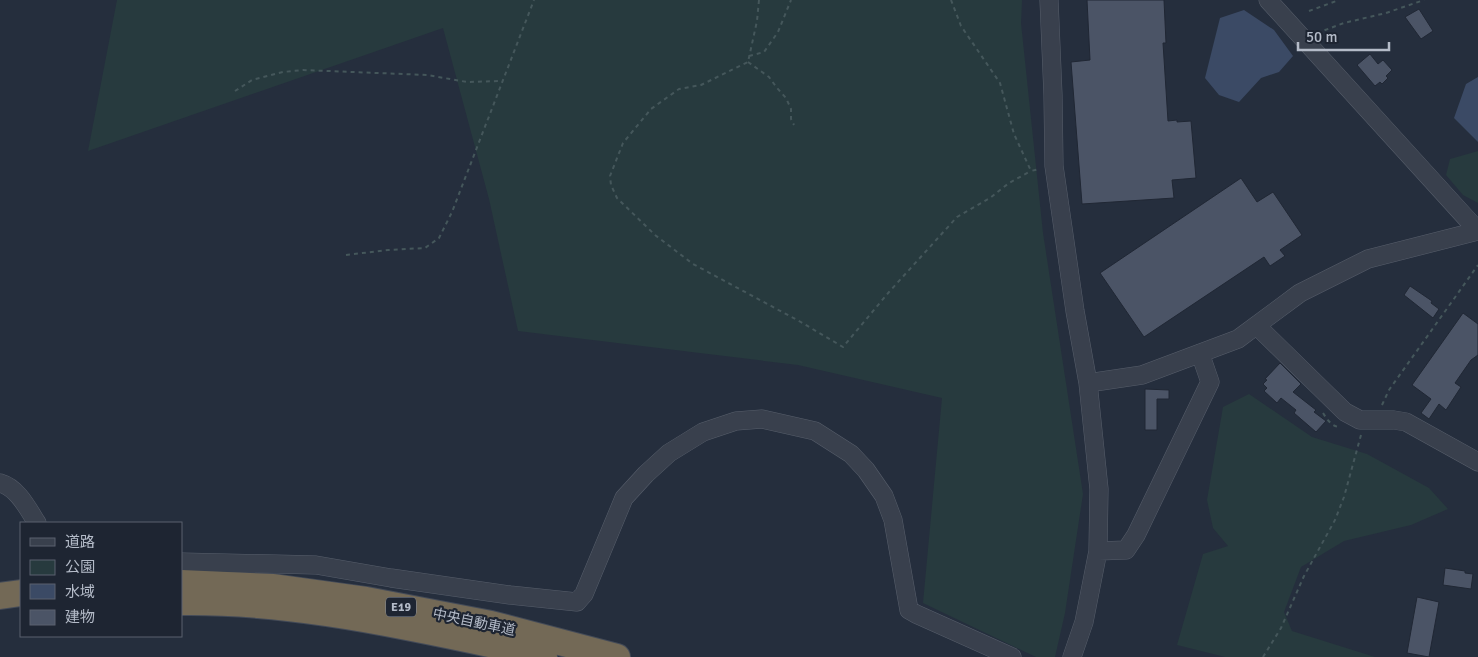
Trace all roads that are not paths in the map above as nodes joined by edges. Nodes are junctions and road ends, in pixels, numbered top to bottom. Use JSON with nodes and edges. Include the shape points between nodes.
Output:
{"nodes":[{"id":1,"x":1049,"y":0,"type":"edge"},
{"id":2,"x":1268,"y":0,"type":"edge"},
{"id":3,"x":1478,"y":231,"type":"edge"},
{"id":4,"x":1257,"y":326,"type":"junction"},
{"id":5,"x":1200,"y":353,"type":"junction"},
{"id":6,"x":1088,"y":383,"type":"junction"},
{"id":7,"x":1478,"y":462,"type":"edge"},
{"id":8,"x":0,"y":483,"type":"edge"},
{"id":9,"x":36,"y":522,"type":"edge"},
{"id":10,"x":1098,"y":551,"type":"junction"},
{"id":11,"x":182,"y":562,"type":"edge"},
{"id":12,"x":182,"y":583,"type":"edge"},
{"id":13,"x":20,"y":594,"type":"edge"},
{"id":14,"x":0,"y":596,"type":"edge"},
{"id":15,"x":182,"y":602,"type":"edge"},
{"id":16,"x":20,"y":612,"type":"edge"},
{"id":17,"x":0,"y":615,"type":"edge"},
{"id":18,"x":544,"y":657,"type":"edge"},
{"id":19,"x":616,"y":657,"type":"edge"},
{"id":20,"x":1012,"y":657,"type":"edge"},
{"id":21,"x":1072,"y":657,"type":"edge"}],
"edges":[{"from":1,"to":6,"type":"street","via":[[1054,166]]},
{"from":2,"to":3,"type":"street"},
{"from":3,"to":4,"type":"street","via":[[1368,259],[1300,293]]},
{"from":4,"to":5,"type":"street","via":[[1238,339]]},
{"from":4,"to":7,"type":"street","via":[[1345,412],[1360,420],[1406,422]]},
{"from":5,"to":6,"type":"street","via":[[1142,375]]},
{"from":5,"to":10,"type":"street","via":[[1210,382],[1136,535],[1126,550]]},
{"from":6,"to":10,"type":"street","via":[[1099,490]]},
{"from":8,"to":9,"type":"street","via":[[19,496]]},
{"from":10,"to":21,"type":"street","via":[[1084,622]]},
{"from":11,"to":20,"type":"street","via":[[316,565],[577,602],[584,594],[624,498],[646,474],[703,432],[736,421],[762,419],[815,431],[851,454],[866,470],[884,496],[893,520],[909,610]]},
{"from":12,"to":19,"type":"highway","name":"中央自動車道","number":"E19","via":[[272,587],[366,600],[491,624]]},
{"from":13,"to":14,"type":"highway"},
{"from":15,"to":18,"type":"highway","name":"中央自動車道","number":"E19","via":[[271,605],[363,618],[487,642]]},
{"from":16,"to":17,"type":"highway"}]}
